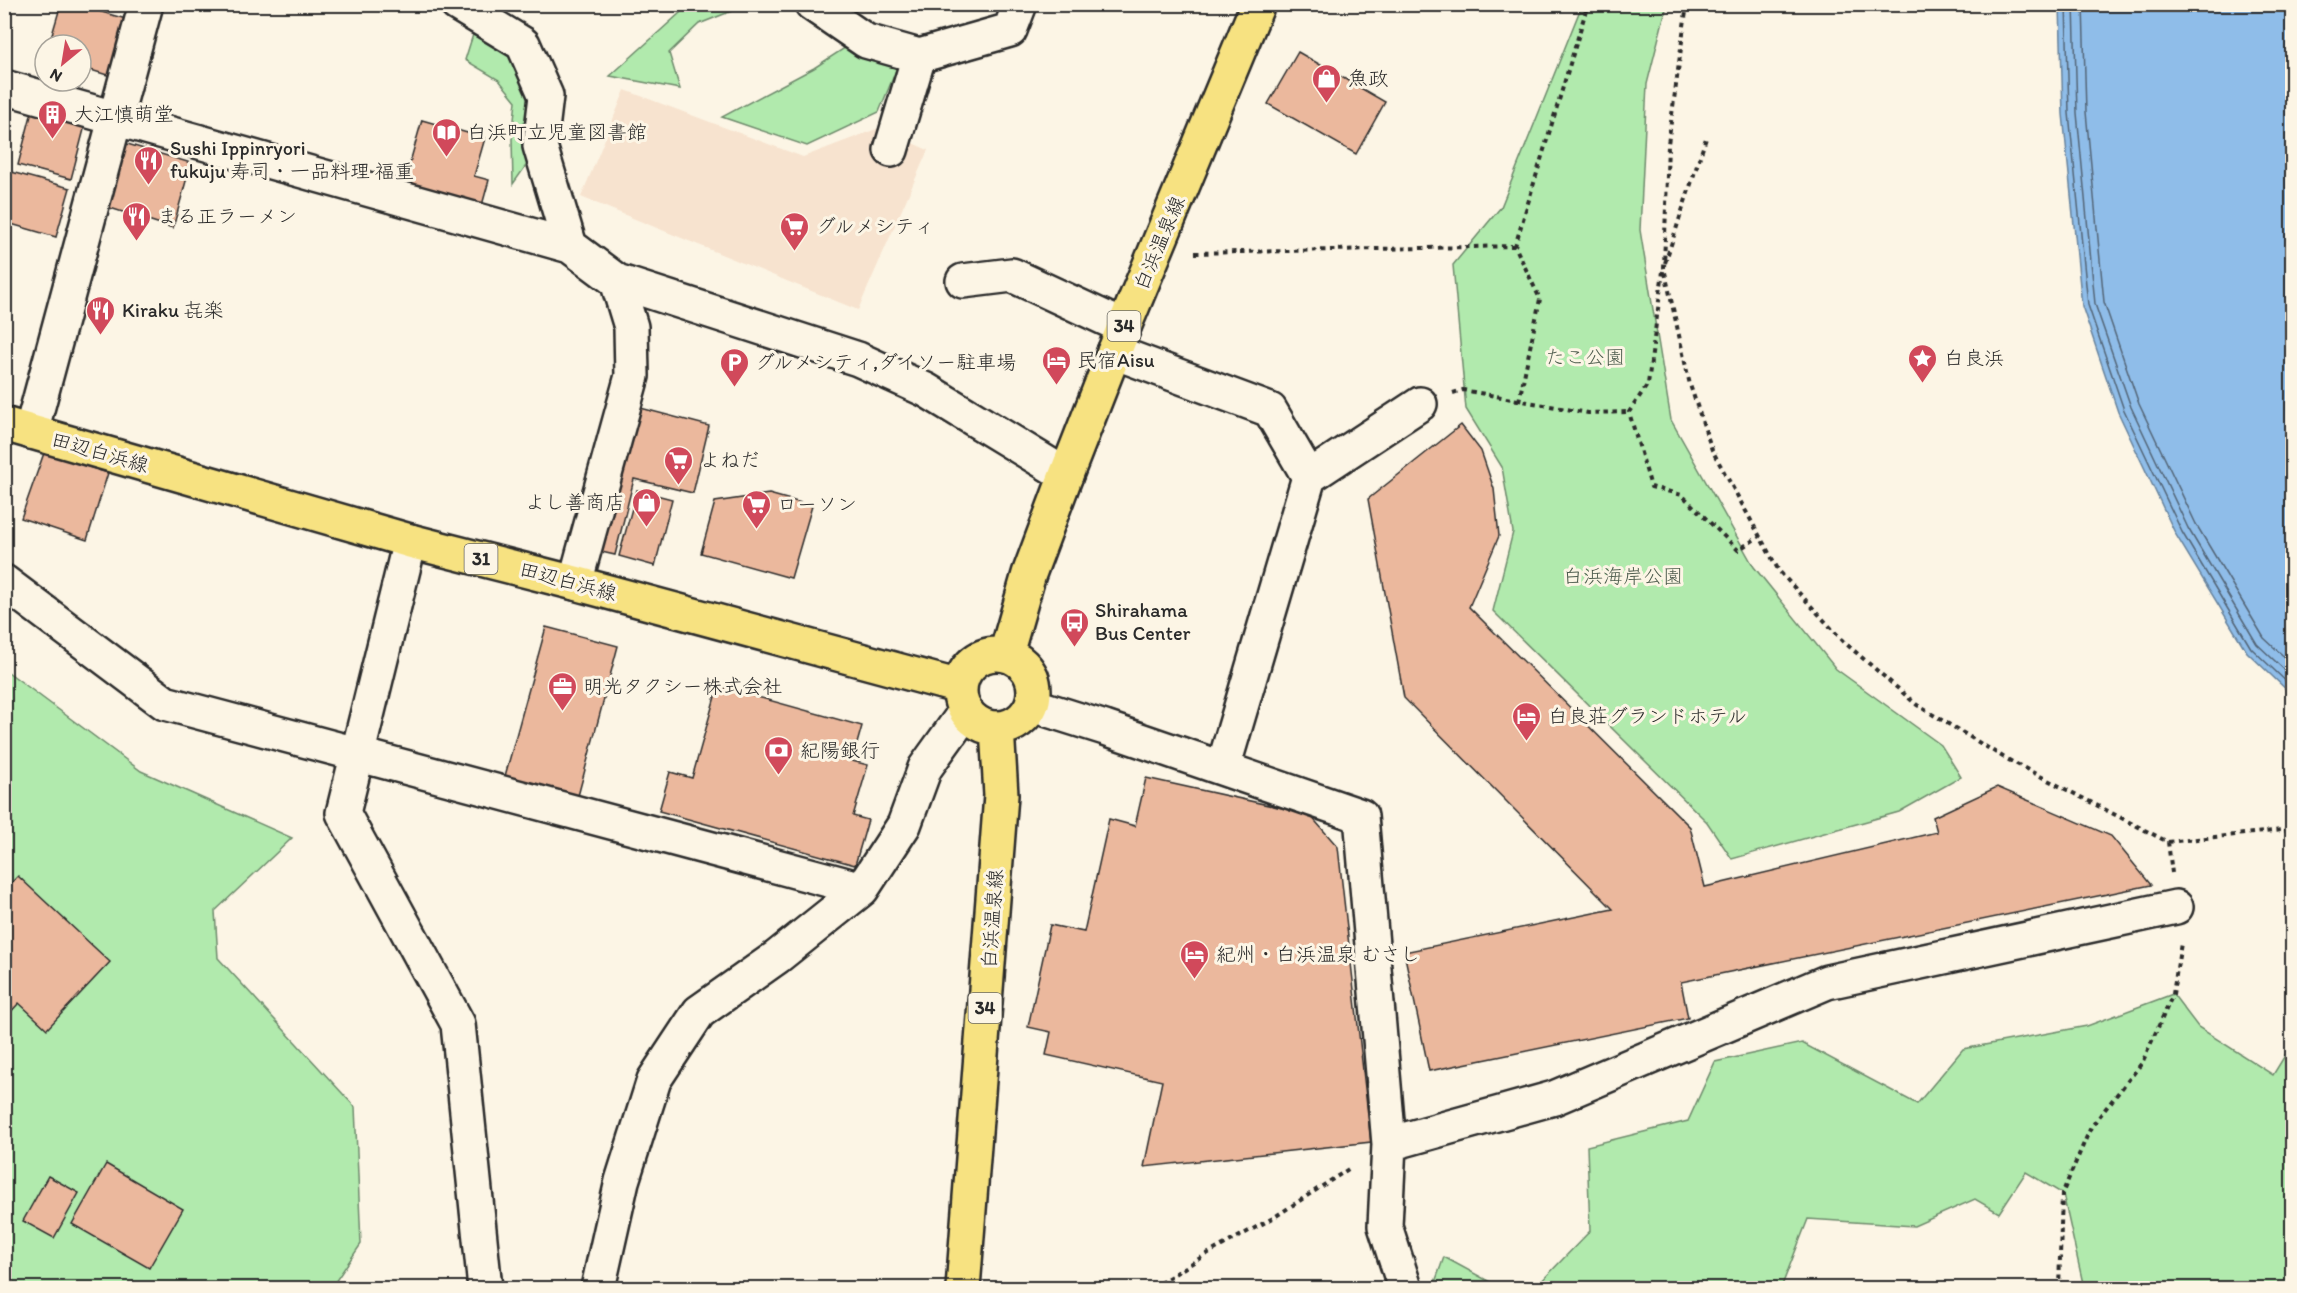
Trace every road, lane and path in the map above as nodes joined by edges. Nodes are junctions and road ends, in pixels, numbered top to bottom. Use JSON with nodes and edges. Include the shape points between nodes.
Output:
{"nodes":[{"id":1,"x":146,"y":4,"type":"edge"},
{"id":2,"x":457,"y":4,"type":"edge"},
{"id":3,"x":812,"y":4,"type":"edge"},
{"id":4,"x":1020,"y":4,"type":"edge"},
{"id":5,"x":1258,"y":4,"type":"edge"},
{"id":6,"x":1588,"y":4,"type":"edge"},
{"id":7,"x":1687,"y":4,"type":"edge"},
{"id":8,"x":919,"y":56,"type":"junction"},
{"id":9,"x":4,"y":87,"type":"edge"},
{"id":10,"x":115,"y":118,"type":"junction"},
{"id":11,"x":1707,"y":135,"type":"dead end"},
{"id":12,"x":891,"y":150,"type":"dead end"},
{"id":13,"x":570,"y":246,"type":"junction"},
{"id":14,"x":1515,"y":246,"type":"junction"},
{"id":15,"x":1156,"y":252,"type":"junction"},
{"id":16,"x":1664,"y":268,"type":"junction"},
{"id":17,"x":617,"y":281,"type":"junction"},
{"id":18,"x":963,"y":282,"type":"dead end"},
{"id":19,"x":1119,"y":339,"type":"junction"},
{"id":20,"x":1519,"y":401,"type":"junction"},
{"id":21,"x":1420,"y":404,"type":"joint"},
{"id":22,"x":1629,"y":412,"type":"junction"},
{"id":23,"x":18,"y":428,"type":"edge"},
{"id":24,"x":1066,"y":475,"type":"junction"},
{"id":25,"x":1310,"y":477,"type":"junction"},
{"id":26,"x":1760,"y":536,"type":"junction"},
{"id":27,"x":410,"y":542,"type":"junction"},
{"id":28,"x":4,"y":582,"type":"edge"},
{"id":29,"x":575,"y":582,"type":"junction"},
{"id":30,"x":1006,"y":654,"type":"junction"},
{"id":31,"x":963,"y":699,"type":"junction"},
{"id":32,"x":1032,"y":705,"type":"junction"},
{"id":33,"x":997,"y":728,"type":"junction"},
{"id":34,"x":358,"y":753,"type":"junction"},
{"id":35,"x":1223,"y":768,"type":"junction"},
{"id":36,"x":2292,"y":830,"type":"edge"},
{"id":37,"x":2168,"y":842,"type":"junction"},
{"id":38,"x":862,"y":889,"type":"junction"},
{"id":39,"x":2176,"y":907,"type":"junction"},
{"id":40,"x":1389,"y":1144,"type":"junction"},
{"id":41,"x":485,"y":1288,"type":"edge"},
{"id":42,"x":598,"y":1288,"type":"edge"},
{"id":43,"x":963,"y":1288,"type":"edge"},
{"id":44,"x":1152,"y":1288,"type":"edge"},
{"id":45,"x":1405,"y":1288,"type":"edge"},
{"id":46,"x":2059,"y":1288,"type":"edge"}],
"edges":[{"from":1,"to":10,"type":"street"},
{"from":2,"to":13,"type":"street","via":[[522,44],[546,96],[540,146]]},
{"from":3,"to":8,"type":"street","via":[[866,41]]},
{"from":4,"to":8,"type":"street","via":[[1010,30]]},
{"from":5,"to":15,"type":"main road","name":"白浜温泉線","number":"34"},
{"from":6,"to":14,"type":"path"},
{"from":7,"to":16,"type":"path","via":[[1668,144]]},
{"from":8,"to":12,"type":"street"},
{"from":9,"to":10,"type":"street"},
{"from":10,"to":13,"type":"street"},
{"from":10,"to":23,"type":"street"},
{"from":11,"to":16,"type":"path"},
{"from":13,"to":17,"type":"street"},
{"from":14,"to":15,"type":"path"},
{"from":14,"to":20,"type":"path","via":[[1540,299]]},
{"from":15,"to":19,"type":"main road","name":"白浜温泉線","number":"34"},
{"from":16,"to":22,"type":"path","via":[[1648,384]]},
{"from":16,"to":26,"type":"path","via":[[1690,385],[1712,450]]},
{"from":17,"to":24,"type":"street","via":[[858,359],[926,390]]},
{"from":17,"to":29,"type":"street","via":[[631,327],[632,376]]},
{"from":18,"to":19,"type":"street","via":[[1012,274]]},
{"from":19,"to":24,"type":"main road","name":"白浜温泉線","number":"34"},
{"from":19,"to":25,"type":"street","via":[[1270,410]]},
{"from":20,"to":21,"type":"path","via":[[1463,390]]},
{"from":20,"to":22,"type":"path","via":[[1588,413]]},
{"from":21,"to":25,"type":"street"},
{"from":22,"to":26,"type":"path","via":[[1651,486],[1682,495],[1738,550]]},
{"from":23,"to":27,"type":"main road","name":"田辺白浜線","number":"31"},
{"from":24,"to":30,"type":"main road","name":"白浜温泉線","number":"34","via":[[1029,574]]},
{"from":25,"to":35,"type":"street"},
{"from":26,"to":37,"type":"path","via":[[1779,571],[1844,642],[1917,705],[2003,757]]},
{"from":27,"to":29,"type":"main road","name":"田辺白浜線","number":"31"},
{"from":27,"to":34,"type":"street"},
{"from":28,"to":34,"type":"street","via":[[165,703]]},
{"from":29,"to":31,"type":"main road","name":"田辺白浜線","number":"31"},
{"from":30,"to":31,"type":"main road","via":[[995,653],[968,667],[962,677]]},
{"from":30,"to":32,"type":"main road","via":[[1025,665],[1031,674],[1035,695]]},
{"from":31,"to":33,"type":"main road","via":[[974,720]]},
{"from":31,"to":38,"type":"street","via":[[925,768],[904,825]]},
{"from":32,"to":33,"type":"main road","via":[[1018,722]]},
{"from":32,"to":35,"type":"street"},
{"from":33,"to":43,"type":"main road","name":"白浜温泉線","number":"34","via":[[1001,795]]},
{"from":34,"to":38,"type":"street"},
{"from":34,"to":41,"type":"street","via":[[343,813],[458,1024]]},
{"from":35,"to":40,"type":"street","via":[[1361,816]]},
{"from":36,"to":37,"type":"path"},
{"from":37,"to":39,"type":"path"},
{"from":38,"to":42,"type":"street","via":[[777,957],[699,1012],[686,1031],[654,1080],[622,1181]]},
{"from":39,"to":40,"type":"street","via":[[1827,982],[1554,1098]]},
{"from":39,"to":46,"type":"path","via":[[2181,945],[2173,994],[2142,1063],[2091,1127],[2062,1194]]},
{"from":40,"to":44,"type":"path","via":[[1273,1218]]},
{"from":40,"to":45,"type":"street","via":[[1385,1226]]}]}
